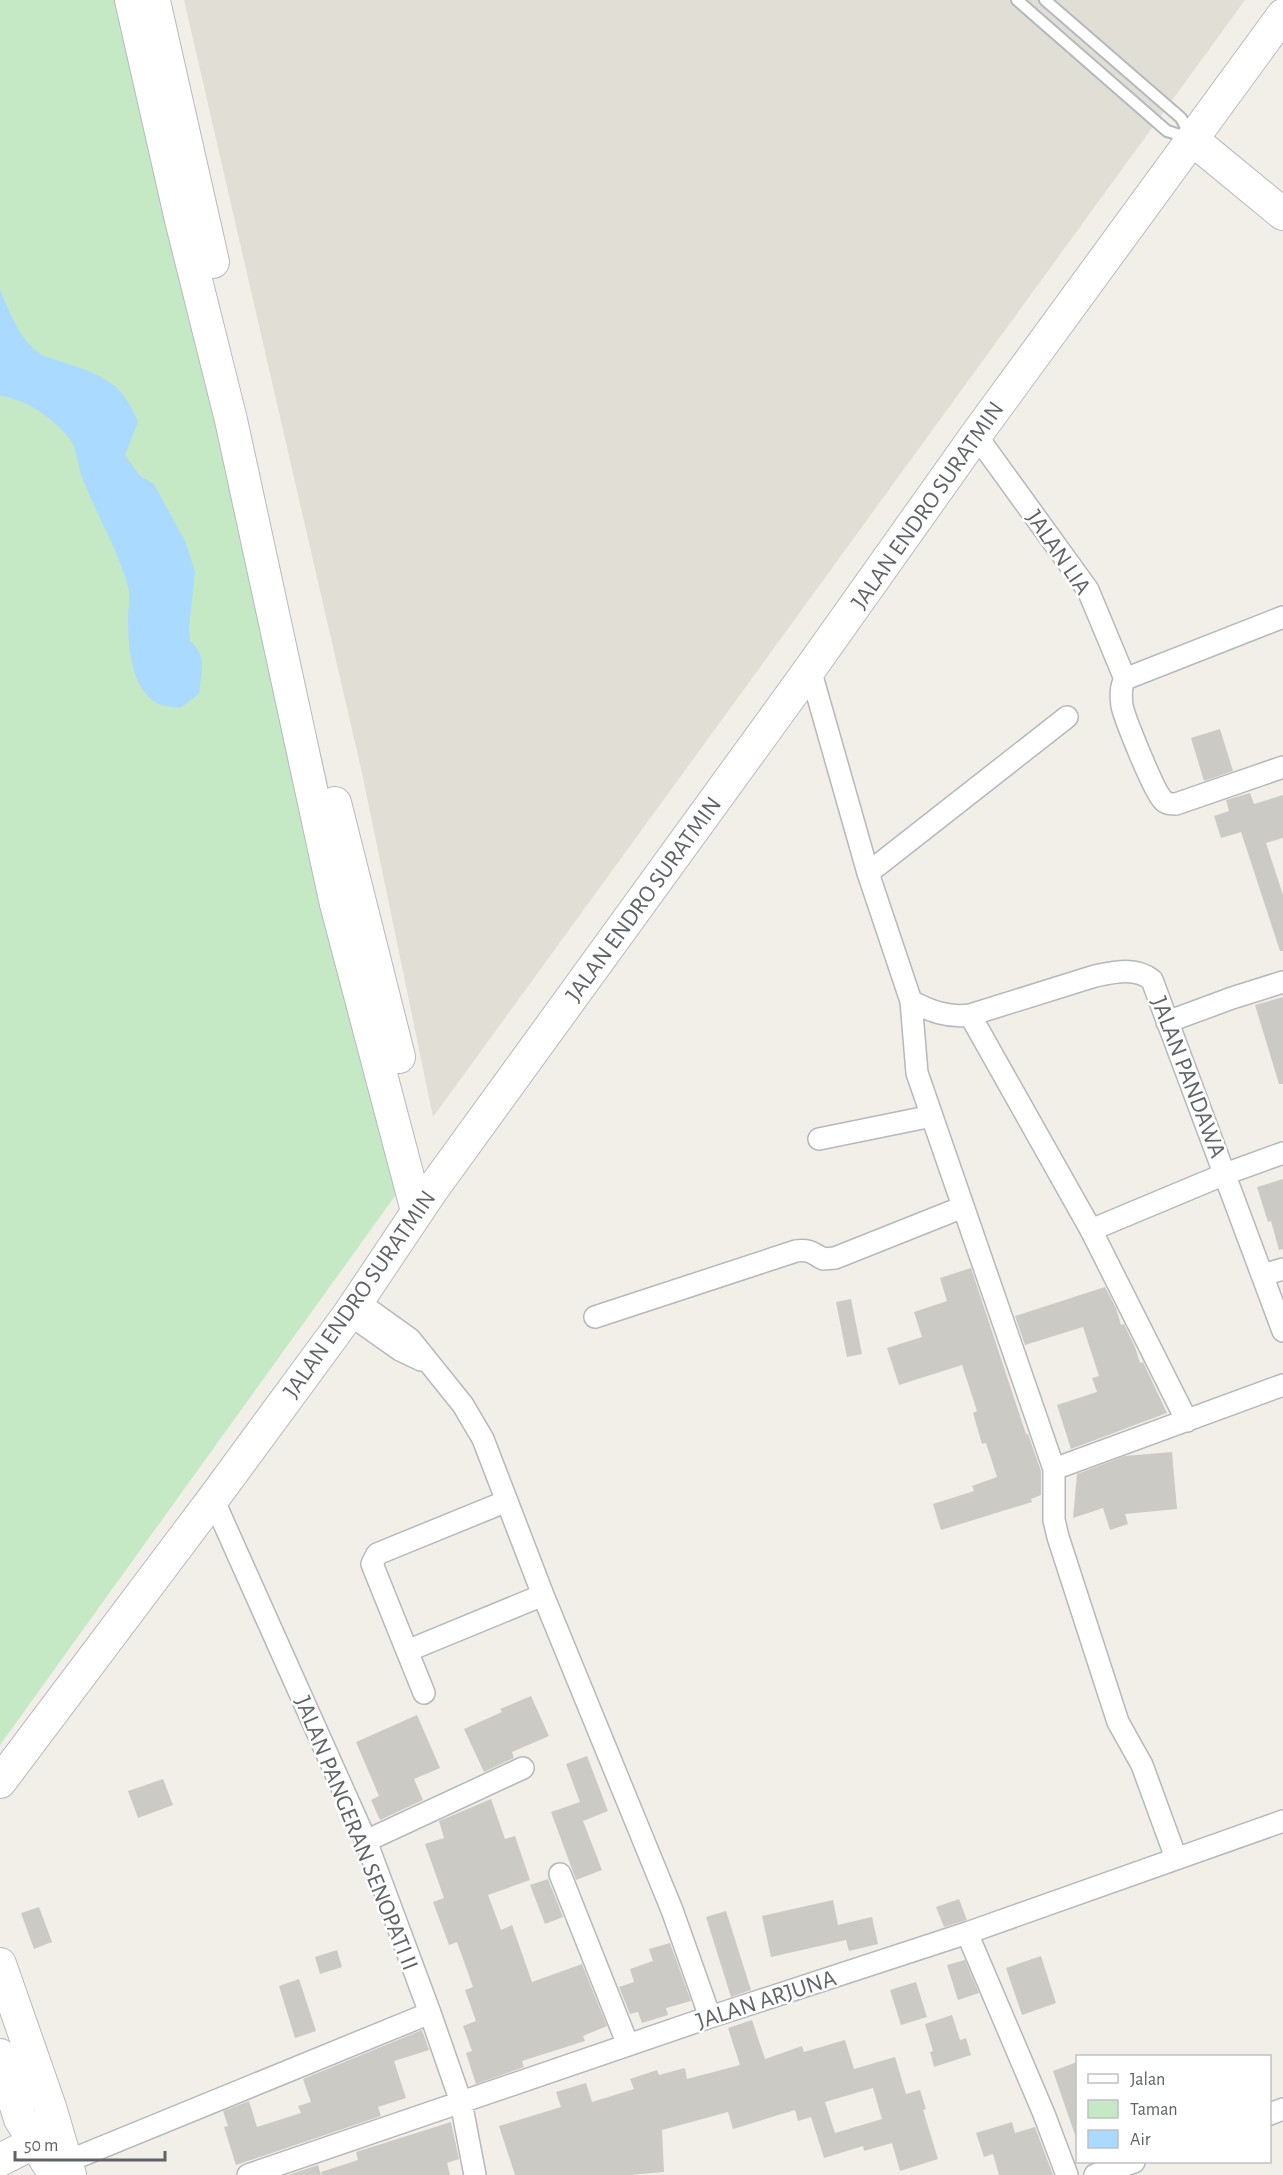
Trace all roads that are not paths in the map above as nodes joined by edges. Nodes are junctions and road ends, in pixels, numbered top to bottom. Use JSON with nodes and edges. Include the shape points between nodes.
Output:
{"nodes":[{"id":1,"x":131,"y":0,"type":"edge"},
{"id":2,"x":154,"y":0,"type":"edge"},
{"id":3,"x":1017,"y":0,"type":"edge"},
{"id":4,"x":1045,"y":0,"type":"edge"},
{"id":5,"x":1283,"y":15,"type":"edge"},
{"id":6,"x":1193,"y":140,"type":"junction"},
{"id":7,"x":1283,"y":214,"type":"edge"},
{"id":8,"x":976,"y":435,"type":"junction"},
{"id":9,"x":1283,"y":617,"type":"edge"},
{"id":10,"x":810,"y":669,"type":"junction"},
{"id":11,"x":1125,"y":679,"type":"junction"},
{"id":12,"x":1067,"y":717,"type":"dead end"},
{"id":13,"x":1283,"y":767,"type":"edge"},
{"id":14,"x":868,"y":873,"type":"junction"},
{"id":15,"x":1283,"y":982,"type":"edge"},
{"id":16,"x":911,"y":1001,"type":"junction"},
{"id":17,"x":970,"y":1015,"type":"junction"},
{"id":18,"x":1167,"y":1022,"type":"junction"},
{"id":19,"x":932,"y":1116,"type":"junction"},
{"id":20,"x":819,"y":1139,"type":"dead end"},
{"id":21,"x":1283,"y":1153,"type":"edge"},
{"id":22,"x":1225,"y":1174,"type":"junction"},
{"id":23,"x":424,"y":1200,"type":"junction"},
{"id":24,"x":963,"y":1207,"type":"junction"},
{"id":25,"x":1091,"y":1230,"type":"junction"},
{"id":26,"x":1273,"y":1272,"type":"edge"},
{"id":27,"x":353,"y":1308,"type":"junction"},
{"id":28,"x":595,"y":1317,"type":"dead end"},
{"id":29,"x":1283,"y":1331,"type":"edge"},
{"id":30,"x":1283,"y":1385,"type":"edge"},
{"id":31,"x":1187,"y":1421,"type":"junction"},
{"id":32,"x":1054,"y":1469,"type":"junction"},
{"id":33,"x":213,"y":1499,"type":"junction"},
{"id":34,"x":507,"y":1501,"type":"junction"},
{"id":35,"x":543,"y":1594,"type":"junction"},
{"id":36,"x":407,"y":1651,"type":"junction"},
{"id":37,"x":424,"y":1693,"type":"dead end"},
{"id":38,"x":523,"y":1768,"type":"dead end"},
{"id":39,"x":0,"y":1782,"type":"edge"},
{"id":40,"x":1283,"y":1821,"type":"edge"},
{"id":41,"x":366,"y":1841,"type":"junction"},
{"id":42,"x":1176,"y":1858,"type":"junction"},
{"id":43,"x":560,"y":1874,"type":"dead end"},
{"id":44,"x":967,"y":1933,"type":"junction"},
{"id":45,"x":0,"y":1964,"type":"edge"},
{"id":46,"x":430,"y":2013,"type":"junction"},
{"id":47,"x":710,"y":2017,"type":"junction"},
{"id":48,"x":628,"y":2045,"type":"junction"},
{"id":49,"x":0,"y":2055,"type":"edge"},
{"id":50,"x":461,"y":2102,"type":"junction"},
{"id":51,"x":32,"y":2126,"type":"edge"},
{"id":52,"x":0,"y":2160,"type":"edge"},
{"id":53,"x":1131,"y":2163,"type":"edge"},
{"id":54,"x":61,"y":2170,"type":"edge"},
{"id":55,"x":248,"y":2175,"type":"edge"},
{"id":56,"x":476,"y":2175,"type":"edge"},
{"id":57,"x":1067,"y":2175,"type":"edge"},
{"id":58,"x":1095,"y":2175,"type":"edge"}],
"edges":[{"from":1,"to":23,"type":"street","via":[[231,420],[336,904]]},
{"from":2,"to":23,"type":"street"},
{"from":3,"to":6,"type":"lane","via":[[1167,131]]},
{"from":4,"to":6,"type":"lane","via":[[1181,118]]},
{"from":5,"to":6,"type":"street","name":"JALAN ENDRO SURATMIN"},
{"from":6,"to":7,"type":"street"},
{"from":6,"to":8,"type":"street","name":"JALAN ENDRO SURATMIN"},
{"from":8,"to":10,"type":"street","name":"JALAN ENDRO SURATMIN"},
{"from":8,"to":11,"type":"street","name":"JALAN LIA","via":[[1088,590]]},
{"from":9,"to":11,"type":"street"},
{"from":10,"to":14,"type":"street"},
{"from":10,"to":23,"type":"street","name":"JALAN ENDRO SURATMIN"},
{"from":11,"to":13,"type":"street","name":"JALAN LIA","via":[[1121,685],[1122,707],[1147,769],[1162,800],[1168,804]]},
{"from":12,"to":14,"type":"street"},
{"from":14,"to":16,"type":"street"},
{"from":15,"to":18,"type":"street"},
{"from":16,"to":17,"type":"street","name":"JALAN PANDAWA","via":[[942,1014]]},
{"from":16,"to":19,"type":"street","via":[[918,1073]]},
{"from":17,"to":18,"type":"street","name":"JALAN PANDAWA","via":[[1095,976],[1134,972],[1152,980]]},
{"from":17,"to":25,"type":"street"},
{"from":18,"to":22,"type":"street","name":"JALAN PANDAWA"},
{"from":19,"to":20,"type":"street"},
{"from":19,"to":24,"type":"street"},
{"from":21,"to":22,"type":"street"},
{"from":22,"to":25,"type":"street"},
{"from":22,"to":26,"type":"street","name":"JALAN PANDAWA"},
{"from":23,"to":27,"type":"street","name":"JALAN ENDRO SURATMIN"},
{"from":24,"to":28,"type":"street","via":[[835,1258],[823,1259],[813,1252],[796,1251]]},
{"from":24,"to":32,"type":"street"},
{"from":25,"to":31,"type":"street"},
{"from":26,"to":29,"type":"street","name":"JALAN PANDAWA"},
{"from":27,"to":33,"type":"street","name":"JALAN ENDRO SURATMIN"},
{"from":27,"to":34,"type":"street","via":[[400,1350],[429,1365],[463,1405],[483,1440]]},
{"from":30,"to":31,"type":"street"},
{"from":31,"to":32,"type":"street"},
{"from":32,"to":42,"type":"street","via":[[1058,1537],[1118,1722],[1142,1765]]},
{"from":33,"to":39,"type":"street","name":"JALAN ENDRO SURATMIN"},
{"from":33,"to":41,"type":"street","name":"JALAN PANGERAN SENOPATI II"},
{"from":34,"to":35,"type":"street"},
{"from":34,"to":36,"type":"street","via":[[377,1554],[372,1564]]},
{"from":35,"to":36,"type":"street"},
{"from":35,"to":47,"type":"street","via":[[672,1910]]},
{"from":36,"to":37,"type":"street"},
{"from":38,"to":41,"type":"street"},
{"from":40,"to":42,"type":"street","name":"JALAN ARJUNA"},
{"from":41,"to":46,"type":"street","name":"JALAN PANGERAN SENOPATI II"},
{"from":42,"to":44,"type":"street","name":"JALAN ARJUNA"},
{"from":43,"to":48,"type":"street"},
{"from":44,"to":47,"type":"street","name":"JALAN ARJUNA"},
{"from":44,"to":57,"type":"street"},
{"from":45,"to":51,"type":"street"},
{"from":46,"to":50,"type":"street","name":"JALAN PANGERAN SENOPATI II"},
{"from":46,"to":54,"type":"street"},
{"from":47,"to":48,"type":"street","name":"JALAN ARJUNA"},
{"from":48,"to":50,"type":"street","name":"JALAN ARJUNA"},
{"from":49,"to":51,"type":"street"},
{"from":50,"to":55,"type":"street","name":"JALAN ARJUNA"},
{"from":50,"to":56,"type":"street","name":"JALAN PANGERAN SENOPATI II"},
{"from":51,"to":52,"type":"street"},
{"from":51,"to":54,"type":"street"},
{"from":53,"to":58,"type":"street"}]}
